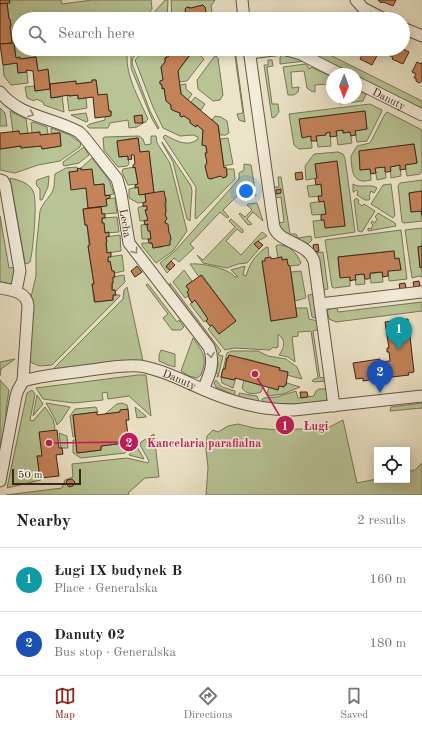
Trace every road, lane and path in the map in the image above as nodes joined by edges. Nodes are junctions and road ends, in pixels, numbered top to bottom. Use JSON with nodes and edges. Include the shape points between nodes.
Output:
{"nodes":[{"id":1,"x":242,"y":0,"type":"edge"},
{"id":2,"x":356,"y":0,"type":"edge"},
{"id":3,"x":243,"y":12,"type":"edge"},
{"id":4,"x":371,"y":12,"type":"edge"},
{"id":5,"x":410,"y":31,"type":"edge"},
{"id":6,"x":422,"y":36,"type":"edge"},
{"id":7,"x":250,"y":56,"type":"edge"},
{"id":8,"x":305,"y":56,"type":"edge"},
{"id":9,"x":328,"y":68,"type":"edge"},
{"id":10,"x":362,"y":85,"type":"edge"},
{"id":11,"x":0,"y":92,"type":"edge"},
{"id":12,"x":422,"y":115,"type":"edge"},
{"id":13,"x":0,"y":180,"type":"edge"},
{"id":14,"x":4,"y":202,"type":"edge"},
{"id":15,"x":0,"y":288,"type":"edge"},
{"id":16,"x":422,"y":292,"type":"edge"},
{"id":17,"x":18,"y":293,"type":"junction"},
{"id":18,"x":320,"y":304,"type":"junction"},
{"id":19,"x":23,"y":381,"type":"junction"},
{"id":20,"x":203,"y":389,"type":"junction"},
{"id":21,"x":422,"y":396,"type":"edge"},
{"id":22,"x":334,"y":406,"type":"junction"},
{"id":23,"x":0,"y":481,"type":"edge"}],
"edges":[{"from":1,"to":3,"type":"street"},
{"from":2,"to":4,"type":"street"},
{"from":5,"to":6,"type":"street"},
{"from":7,"to":18,"type":"street","via":[[274,227],[279,234],[301,246],[313,258]]},
{"from":8,"to":9,"type":"street"},
{"from":10,"to":12,"type":"street","name":"Danuty"},
{"from":11,"to":20,"type":"street","name":"Lecha","one_way":true,"via":[[22,110],[79,132],[114,176],[119,185],[129,243],[212,354],[211,370]]},
{"from":13,"to":14,"type":"street","via":[[4,181],[5,186]]},
{"from":14,"to":17,"type":"street","via":[[20,271]]},
{"from":15,"to":17,"type":"street"},
{"from":16,"to":18,"type":"street"},
{"from":17,"to":19,"type":"street","via":[[27,299],[28,306]]},
{"from":18,"to":22,"type":"street"},
{"from":19,"to":20,"type":"street","name":"Danuty","via":[[100,369],[140,366]]},
{"from":19,"to":23,"type":"street","via":[[16,396]]},
{"from":20,"to":22,"type":"street","name":"Danuty","via":[[243,405],[264,409],[294,410]]},
{"from":21,"to":22,"type":"street","name":"Danuty"}]}
